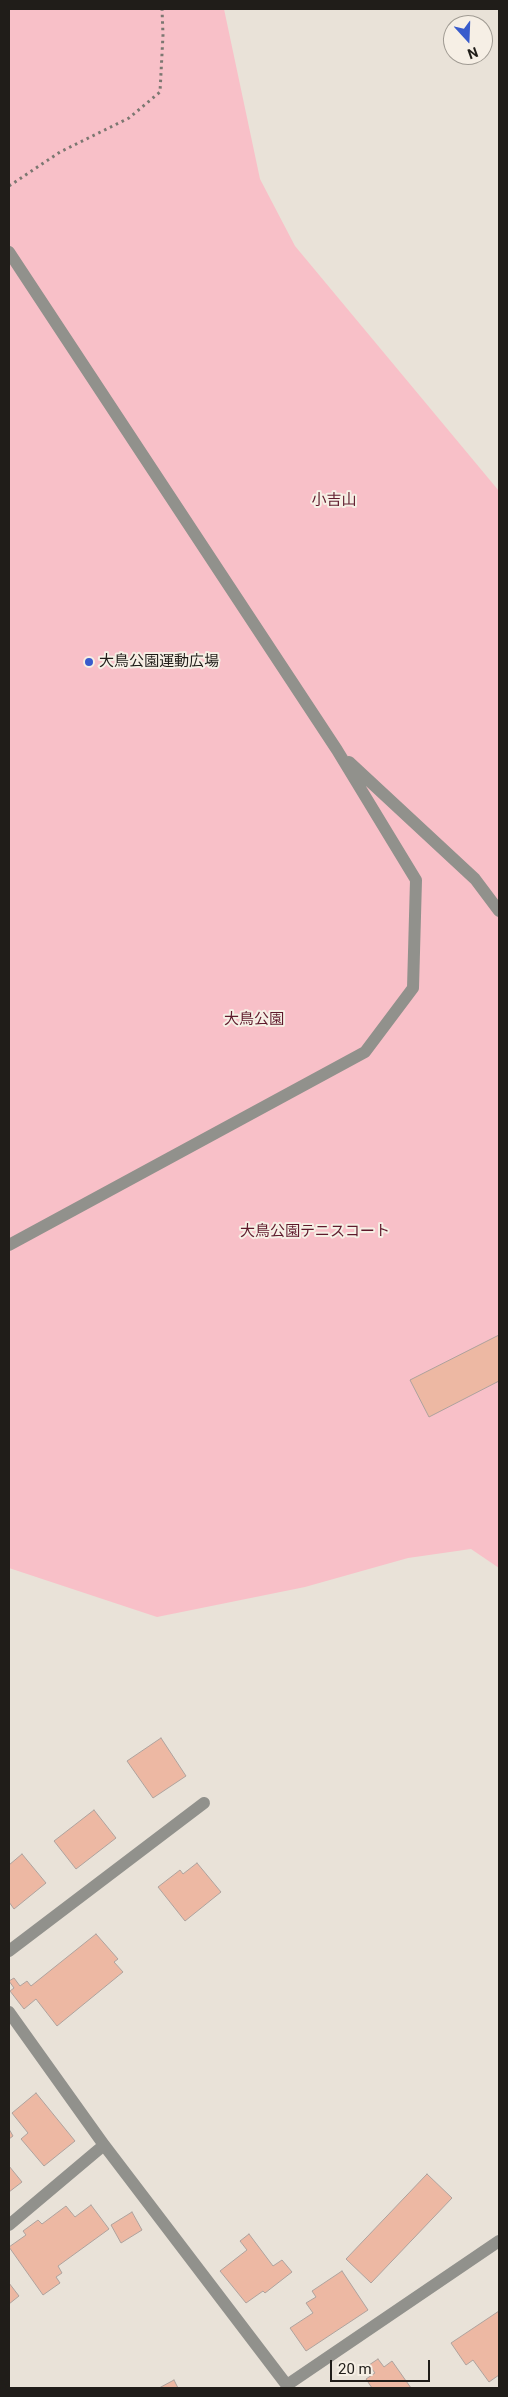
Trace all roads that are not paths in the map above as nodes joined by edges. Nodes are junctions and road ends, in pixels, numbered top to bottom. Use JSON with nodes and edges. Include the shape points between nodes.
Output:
{"nodes":[{"id":1,"x":9,"y":252,"type":"edge"},
{"id":2,"x":337,"y":750,"type":"junction"},
{"id":3,"x":499,"y":911,"type":"edge"},
{"id":4,"x":9,"y":1245,"type":"edge"},
{"id":5,"x":204,"y":1804,"type":"dead end"},
{"id":6,"x":9,"y":1951,"type":"edge"},
{"id":7,"x":9,"y":2012,"type":"edge"},
{"id":8,"x":104,"y":2145,"type":"junction"},
{"id":9,"x":9,"y":2225,"type":"edge"},
{"id":10,"x":499,"y":2241,"type":"edge"},
{"id":11,"x":288,"y":2386,"type":"edge"}],
"edges":[{"from":1,"to":2,"type":"street"},
{"from":2,"to":3,"type":"street","via":[[475,880]]},
{"from":2,"to":4,"type":"street","via":[[416,880],[413,988],[365,1052]]},
{"from":5,"to":6,"type":"street"},
{"from":7,"to":8,"type":"street"},
{"from":8,"to":9,"type":"street"},
{"from":8,"to":11,"type":"street"},
{"from":10,"to":11,"type":"street"}]}
